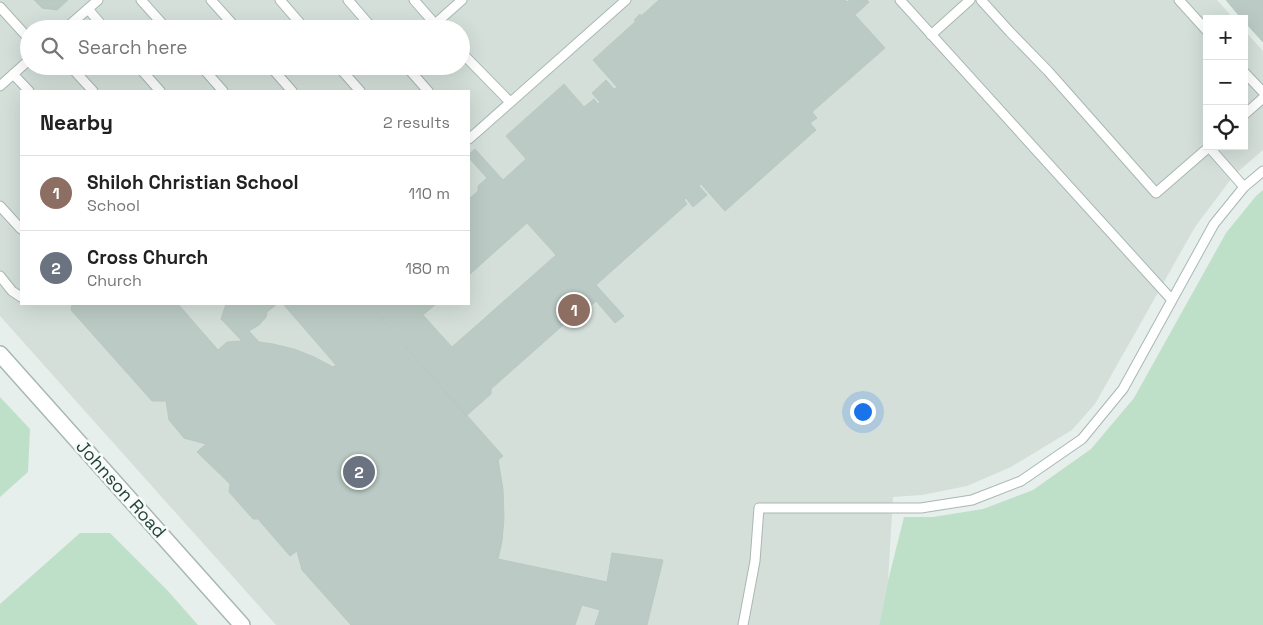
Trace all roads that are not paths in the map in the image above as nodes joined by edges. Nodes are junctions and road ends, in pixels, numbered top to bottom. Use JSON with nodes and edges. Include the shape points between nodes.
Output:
{"nodes":[{"id":1,"x":98,"y":0,"type":"edge"},
{"id":2,"x":141,"y":0,"type":"edge"},
{"id":3,"x":211,"y":0,"type":"edge"},
{"id":4,"x":280,"y":0,"type":"edge"},
{"id":5,"x":348,"y":0,"type":"edge"},
{"id":6,"x":414,"y":0,"type":"edge"},
{"id":7,"x":462,"y":0,"type":"edge"},
{"id":8,"x":626,"y":0,"type":"edge"},
{"id":9,"x":900,"y":0,"type":"edge"},
{"id":10,"x":970,"y":0,"type":"edge"},
{"id":11,"x":981,"y":0,"type":"edge"},
{"id":12,"x":1179,"y":0,"type":"edge"},
{"id":13,"x":0,"y":7,"type":"edge"},
{"id":14,"x":88,"y":9,"type":"junction"},
{"id":15,"x":75,"y":20,"type":"edge"},
{"id":16,"x":97,"y":20,"type":"edge"},
{"id":17,"x":159,"y":20,"type":"edge"},
{"id":18,"x":229,"y":20,"type":"edge"},
{"id":19,"x":297,"y":20,"type":"edge"},
{"id":20,"x":365,"y":20,"type":"edge"},
{"id":21,"x":431,"y":20,"type":"edge"},
{"id":22,"x":443,"y":20,"type":"edge"},
{"id":23,"x":1203,"y":27,"type":"edge"},
{"id":24,"x":20,"y":29,"type":"edge"},
{"id":25,"x":931,"y":35,"type":"junction"},
{"id":26,"x":470,"y":61,"type":"edge"},
{"id":27,"x":20,"y":68,"type":"edge"},
{"id":28,"x":13,"y":74,"type":"junction"},
{"id":29,"x":78,"y":75,"type":"edge"},
{"id":30,"x":146,"y":75,"type":"edge"},
{"id":31,"x":209,"y":75,"type":"edge"},
{"id":32,"x":278,"y":75,"type":"edge"},
{"id":33,"x":346,"y":75,"type":"edge"},
{"id":34,"x":414,"y":75,"type":"edge"},
{"id":35,"x":1248,"y":76,"type":"edge"},
{"id":36,"x":0,"y":86,"type":"edge"},
{"id":37,"x":28,"y":90,"type":"edge"},
{"id":38,"x":92,"y":90,"type":"edge"},
{"id":39,"x":159,"y":90,"type":"edge"},
{"id":40,"x":222,"y":90,"type":"edge"},
{"id":41,"x":291,"y":90,"type":"edge"},
{"id":42,"x":359,"y":90,"type":"edge"},
{"id":43,"x":427,"y":90,"type":"edge"},
{"id":44,"x":1263,"y":92,"type":"edge"},
{"id":45,"x":1263,"y":98,"type":"edge"},
{"id":46,"x":510,"y":102,"type":"junction"},
{"id":47,"x":1248,"y":111,"type":"edge"},
{"id":48,"x":470,"y":137,"type":"edge"},
{"id":49,"x":1205,"y":150,"type":"edge"},
{"id":50,"x":1213,"y":150,"type":"edge"},
{"id":51,"x":1263,"y":171,"type":"edge"},
{"id":52,"x":1244,"y":187,"type":"junction"},
{"id":53,"x":0,"y":206,"type":"edge"},
{"id":54,"x":20,"y":228,"type":"edge"},
{"id":55,"x":0,"y":276,"type":"edge"},
{"id":56,"x":20,"y":296,"type":"edge"},
{"id":57,"x":1172,"y":300,"type":"junction"},
{"id":58,"x":0,"y":354,"type":"edge"},
{"id":59,"x":242,"y":625,"type":"edge"},
{"id":60,"x":743,"y":625,"type":"edge"}],
"edges":[{"from":1,"to":14,"type":"lane"},
{"from":2,"to":17,"type":"lane"},
{"from":3,"to":18,"type":"lane"},
{"from":4,"to":19,"type":"lane"},
{"from":5,"to":20,"type":"lane"},
{"from":6,"to":21,"type":"lane"},
{"from":7,"to":22,"type":"lane"},
{"from":8,"to":46,"type":"lane"},
{"from":9,"to":25,"type":"lane"},
{"from":10,"to":25,"type":"lane"},
{"from":11,"to":49,"type":"lane","via":[[1156,193]]},
{"from":12,"to":23,"type":"lane"},
{"from":13,"to":24,"type":"lane"},
{"from":14,"to":15,"type":"lane"},
{"from":14,"to":16,"type":"lane"},
{"from":25,"to":57,"type":"lane"},
{"from":26,"to":46,"type":"lane"},
{"from":27,"to":28,"type":"lane"},
{"from":28,"to":36,"type":"lane"},
{"from":28,"to":37,"type":"lane"},
{"from":29,"to":38,"type":"lane"},
{"from":30,"to":39,"type":"lane"},
{"from":31,"to":40,"type":"lane"},
{"from":32,"to":41,"type":"lane"},
{"from":33,"to":42,"type":"lane"},
{"from":34,"to":43,"type":"lane"},
{"from":35,"to":44,"type":"lane"},
{"from":45,"to":47,"type":"lane"},
{"from":46,"to":48,"type":"lane"},
{"from":50,"to":52,"type":"lane"},
{"from":51,"to":52,"type":"lane"},
{"from":52,"to":57,"type":"lane","via":[[1214,224]]},
{"from":53,"to":54,"type":"lane"},
{"from":55,"to":56,"type":"lane"},
{"from":57,"to":60,"type":"lane","via":[[1123,389],[1082,439],[1021,481],[972,500],[921,508],[759,508],[755,561]]},
{"from":58,"to":59,"type":"street","name":"Johnson Road"}]}
